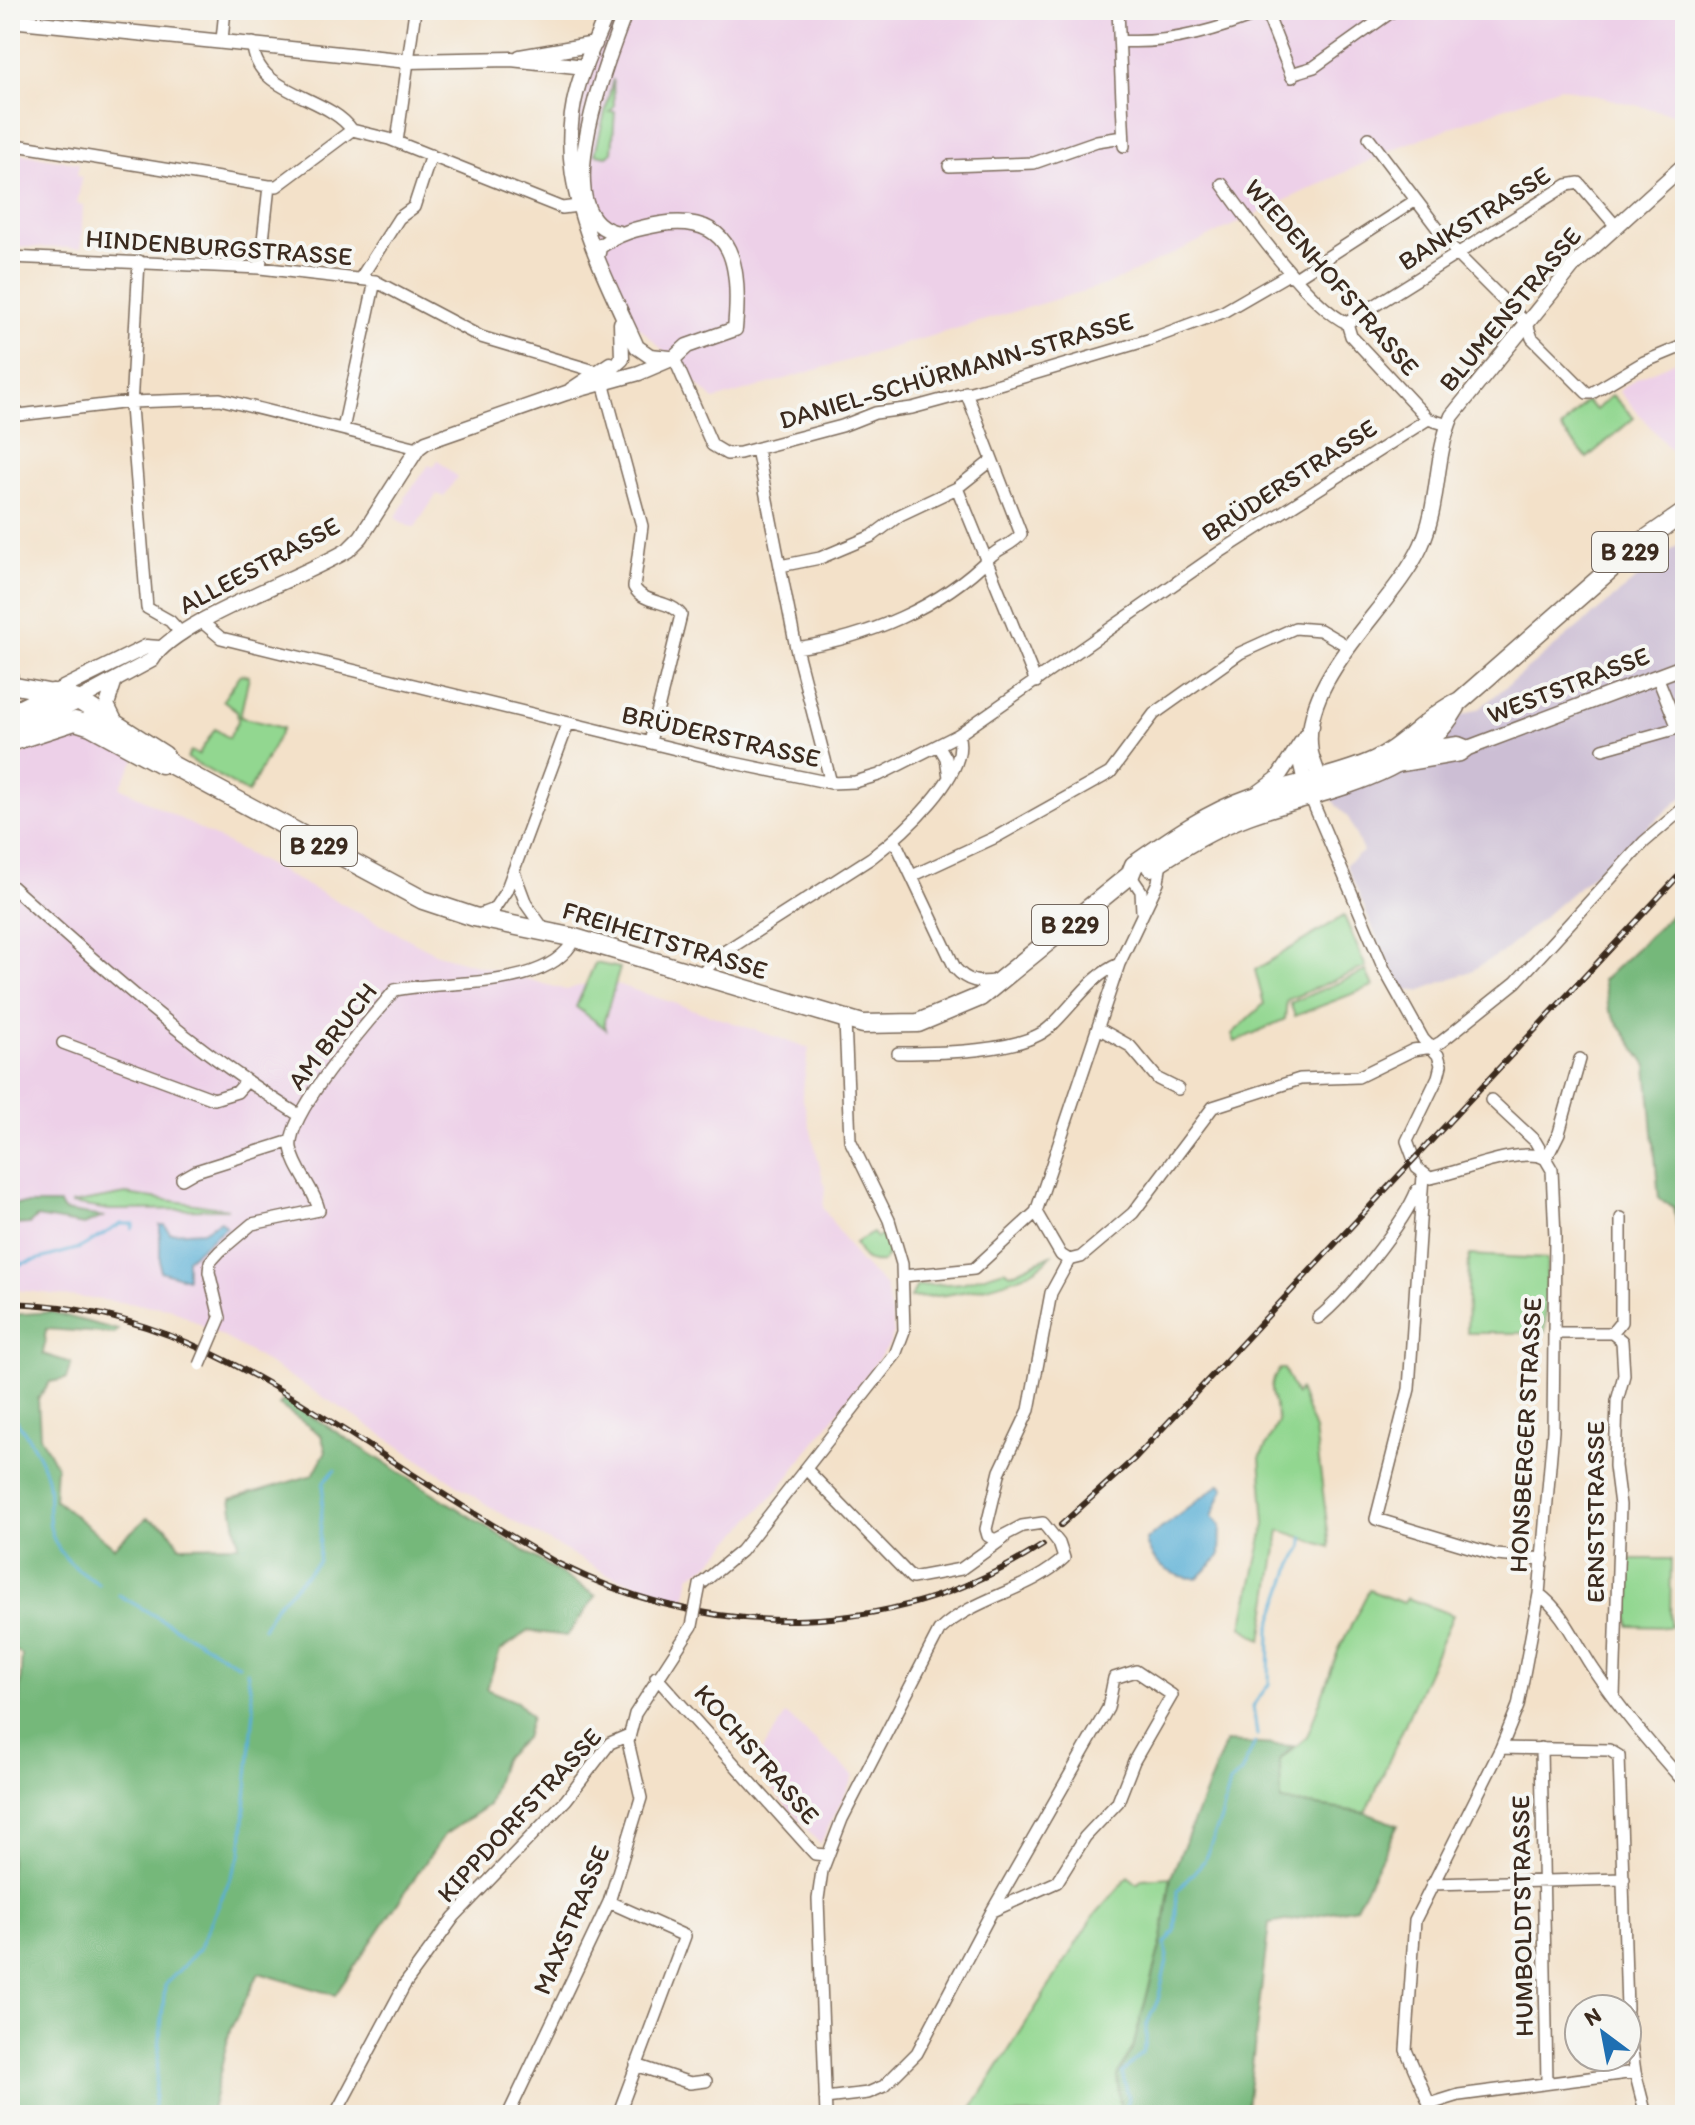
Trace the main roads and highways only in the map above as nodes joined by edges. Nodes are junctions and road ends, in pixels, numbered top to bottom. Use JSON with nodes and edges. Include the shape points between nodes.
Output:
{"nodes":[{"id":1,"x":1685,"y":512,"type":"edge"},
{"id":2,"x":11,"y":685,"type":"edge"},
{"id":3,"x":1460,"y":701,"type":"junction"},
{"id":4,"x":60,"y":712,"type":"junction"},
{"id":5,"x":10,"y":714,"type":"edge"},
{"id":6,"x":10,"y":730,"type":"edge"},
{"id":7,"x":10,"y":742,"type":"edge"},
{"id":8,"x":1388,"y":761,"type":"junction"},
{"id":9,"x":170,"y":764,"type":"junction"},
{"id":10,"x":1315,"y":787,"type":"junction"},
{"id":11,"x":1130,"y":875,"type":"junction"}],
"edges":[{"from":1,"to":3,"type":"main road","name":"FREIHEITSTRASSE","number":"B 229","via":[[1639,544]]},
{"from":2,"to":4,"type":"main road"},
{"from":3,"to":8,"type":"main road","name":"FREIHEITSTRASSE","number":"B 229","via":[[1441,710]]},
{"from":3,"to":8,"type":"main road","name":"FREIHEITSTRASSE","number":"B 229","via":[[1449,719],[1414,750]]},
{"from":4,"to":5,"type":"main road"},
{"from":4,"to":6,"type":"main road"},
{"from":4,"to":7,"type":"main road"},
{"from":4,"to":9,"type":"main road","name":"FREIHEITSTRASSE","number":"B 229","via":[[157,764]]},
{"from":4,"to":9,"type":"main road","name":"FREIHEITSTRASSE","number":"B 229","via":[[78,700]]},
{"from":8,"to":10,"type":"main road","name":"FREIHEITSTRASSE","number":"B 229"},
{"from":9,"to":11,"type":"main road","name":"FREIHEITSTRASSE","number":"B 229","via":[[395,886],[474,917],[575,938],[845,1021],[880,1026],[918,1023],[963,1006],[1010,976]]},
{"from":10,"to":11,"type":"main road","name":"FREIHEITSTRASSE","number":"B 229"},
{"from":10,"to":11,"type":"main road","name":"FREIHEITSTRASSE","number":"B 229","via":[[1247,799],[1171,839],[1134,865]]}]}
